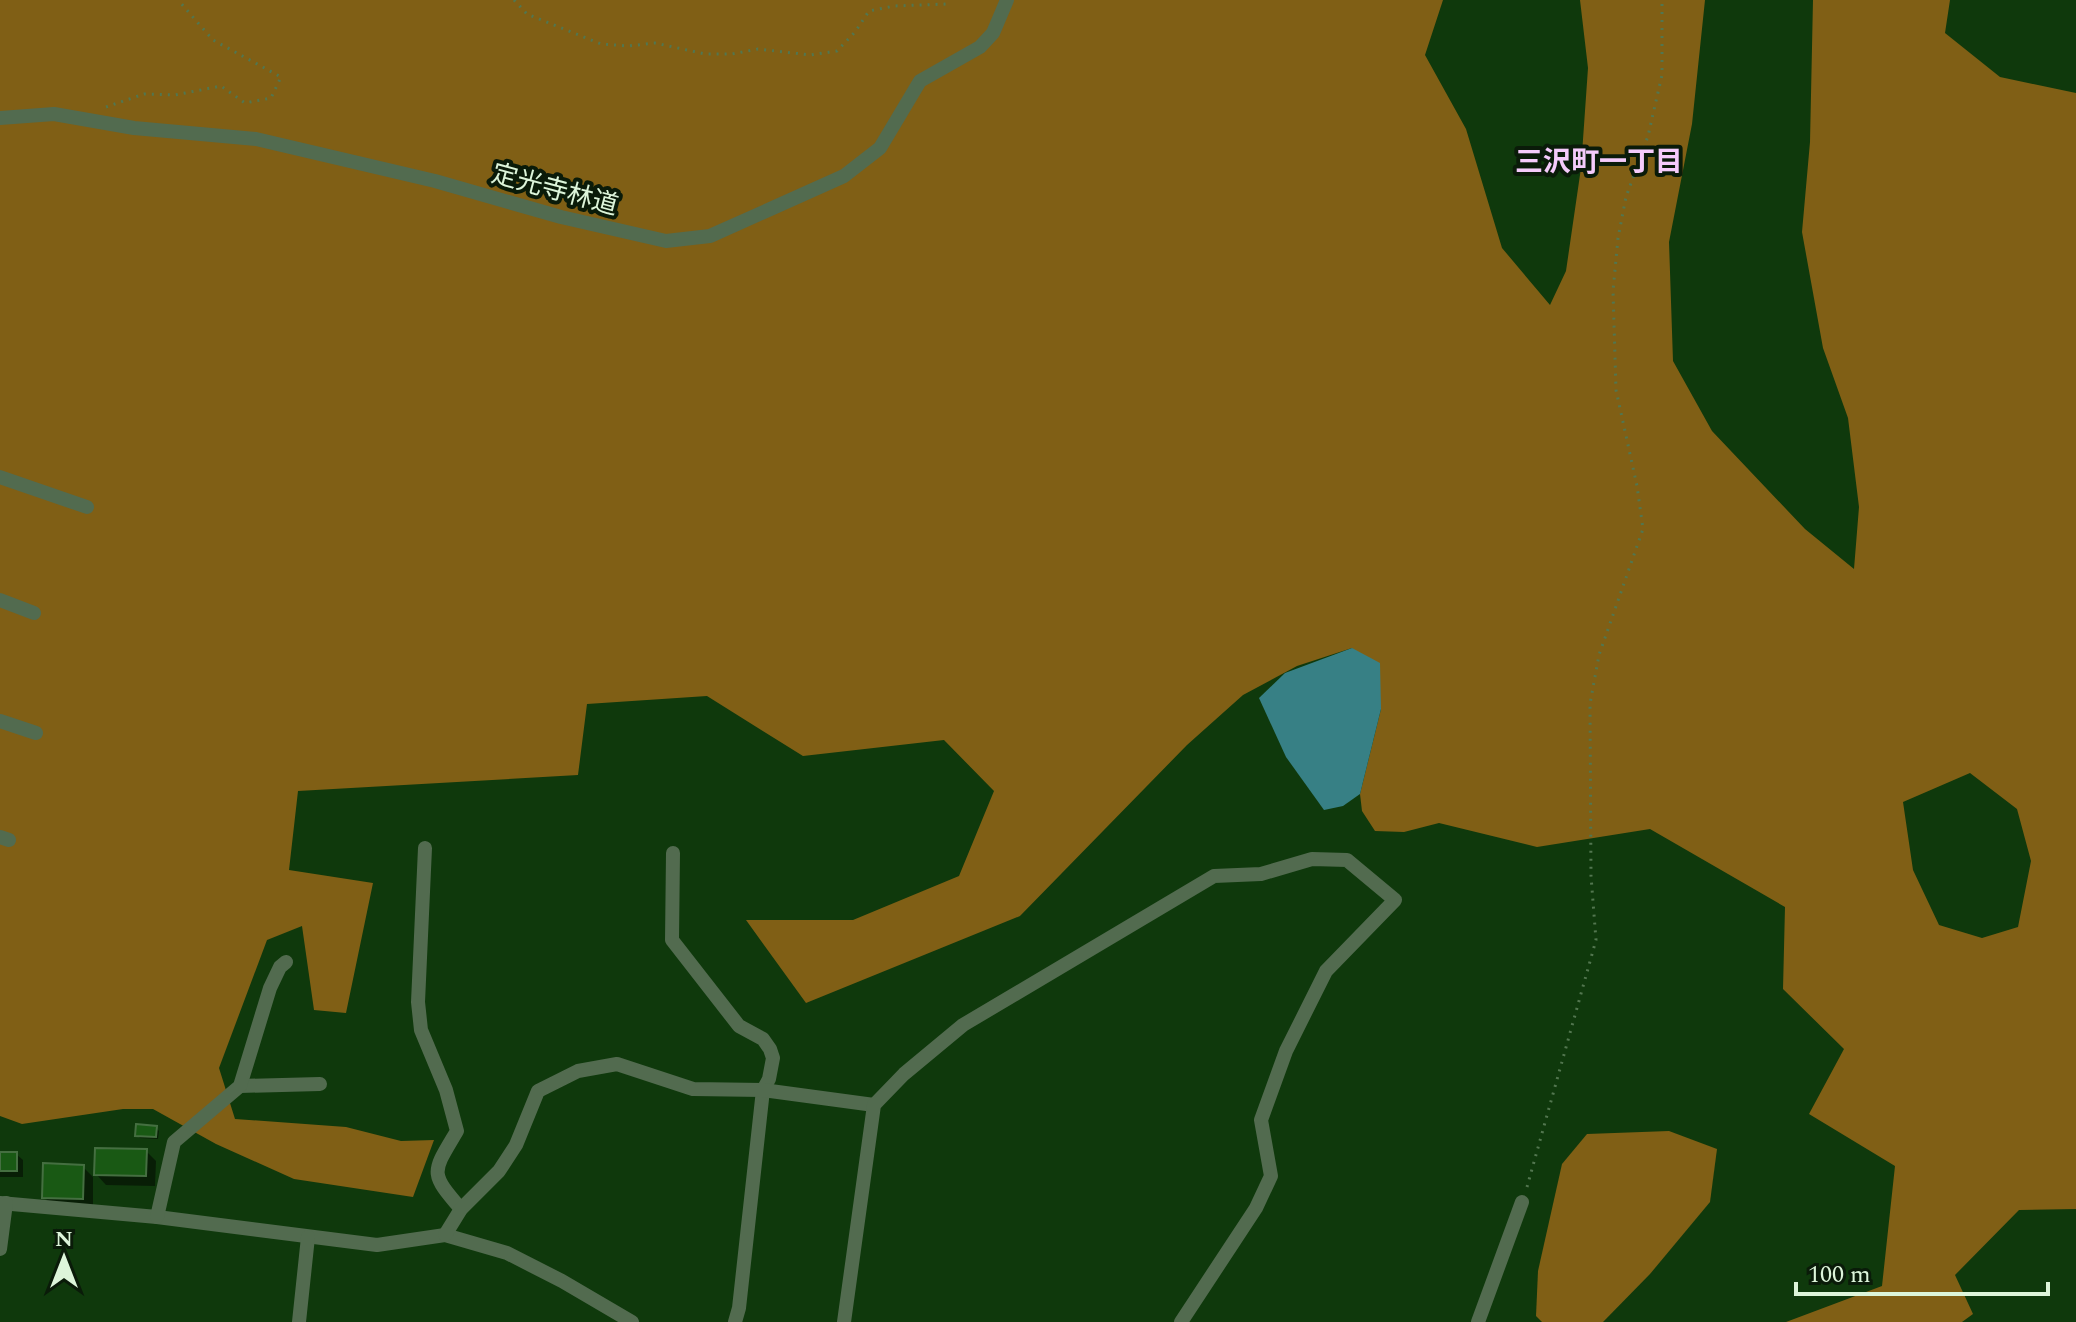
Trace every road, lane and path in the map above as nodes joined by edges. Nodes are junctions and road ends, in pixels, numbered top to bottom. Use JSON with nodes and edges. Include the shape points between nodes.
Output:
{"nodes":[{"id":1,"x":178,"y":0,"type":"edge"},
{"id":2,"x":514,"y":0,"type":"edge"},
{"id":3,"x":948,"y":0,"type":"edge"},
{"id":4,"x":1007,"y":0,"type":"edge"},
{"id":5,"x":1662,"y":0,"type":"edge"},
{"id":6,"x":102,"y":108,"type":"dead end"},
{"id":7,"x":0,"y":118,"type":"edge"},
{"id":8,"x":0,"y":477,"type":"edge"},
{"id":9,"x":87,"y":507,"type":"dead end"},
{"id":10,"x":0,"y":600,"type":"edge"},
{"id":11,"x":34,"y":613,"type":"dead end"},
{"id":12,"x":0,"y":721,"type":"edge"},
{"id":13,"x":36,"y":733,"type":"dead end"},
{"id":14,"x":425,"y":848,"type":"dead end"},
{"id":15,"x":673,"y":853,"type":"dead end"},
{"id":16,"x":286,"y":962,"type":"dead end"},
{"id":17,"x":320,"y":1084,"type":"dead end"},
{"id":18,"x":240,"y":1086,"type":"junction"},
{"id":19,"x":763,"y":1090,"type":"junction"},
{"id":20,"x":874,"y":1105,"type":"junction"},
{"id":21,"x":1522,"y":1202,"type":"joint"},
{"id":22,"x":3,"y":1203,"type":"edge"},
{"id":23,"x":461,"y":1209,"type":"junction"},
{"id":24,"x":157,"y":1217,"type":"junction"},
{"id":25,"x":445,"y":1235,"type":"junction"},
{"id":26,"x":308,"y":1237,"type":"junction"},
{"id":27,"x":0,"y":1249,"type":"edge"},
{"id":28,"x":299,"y":1322,"type":"edge"},
{"id":29,"x":632,"y":1322,"type":"edge"},
{"id":30,"x":735,"y":1322,"type":"edge"},
{"id":31,"x":844,"y":1322,"type":"edge"},
{"id":32,"x":1181,"y":1322,"type":"edge"},
{"id":33,"x":1478,"y":1322,"type":"edge"}],
"edges":[{"from":1,"to":6,"type":"path","via":[[213,40],[281,77],[271,98],[245,103],[221,86],[175,95],[144,94]]},
{"from":2,"to":3,"type":"path","via":[[527,14],[601,44],[655,43],[705,54],[758,49],[810,55],[837,51],[869,11]]},
{"from":4,"to":7,"type":"street","name":"定光寺林道","via":[[993,33],[980,47],[920,81],[880,148],[844,176],[710,236],[666,241],[256,139],[134,128],[54,114]]},
{"from":5,"to":21,"type":"path","via":[[1662,75],[1626,197],[1613,291],[1616,390],[1643,529],[1599,655],[1590,704],[1596,940]]},
{"from":8,"to":9,"type":"street"},
{"from":10,"to":11,"type":"street"},
{"from":12,"to":13,"type":"street"},
{"from":14,"to":23,"type":"street","via":[[418,1002],[421,1030],[457,1131],[436,1170],[437,1181]]},
{"from":15,"to":19,"type":"street","via":[[672,940],[739,1026],[770,1049],[773,1058]]},
{"from":16,"to":18,"type":"street","via":[[270,988]]},
{"from":17,"to":18,"type":"street"},
{"from":18,"to":24,"type":"street","via":[[174,1142]]},
{"from":19,"to":20,"type":"street"},
{"from":19,"to":23,"type":"street","via":[[693,1089],[617,1064],[578,1071],[538,1091],[516,1145],[499,1171]]},
{"from":19,"to":30,"type":"street"},
{"from":20,"to":31,"type":"street"},
{"from":20,"to":32,"type":"street","via":[[963,1025],[1214,876],[1261,874],[1312,859],[1347,860],[1395,900],[1326,971],[1286,1051],[1261,1120],[1271,1176],[1256,1208]]},
{"from":21,"to":33,"type":"street"},
{"from":22,"to":24,"type":"street"},
{"from":22,"to":27,"type":"street"},
{"from":23,"to":25,"type":"street"},
{"from":24,"to":26,"type":"street"},
{"from":25,"to":26,"type":"street","via":[[377,1245]]},
{"from":25,"to":29,"type":"street","via":[[507,1253]]},
{"from":26,"to":28,"type":"street"}]}
